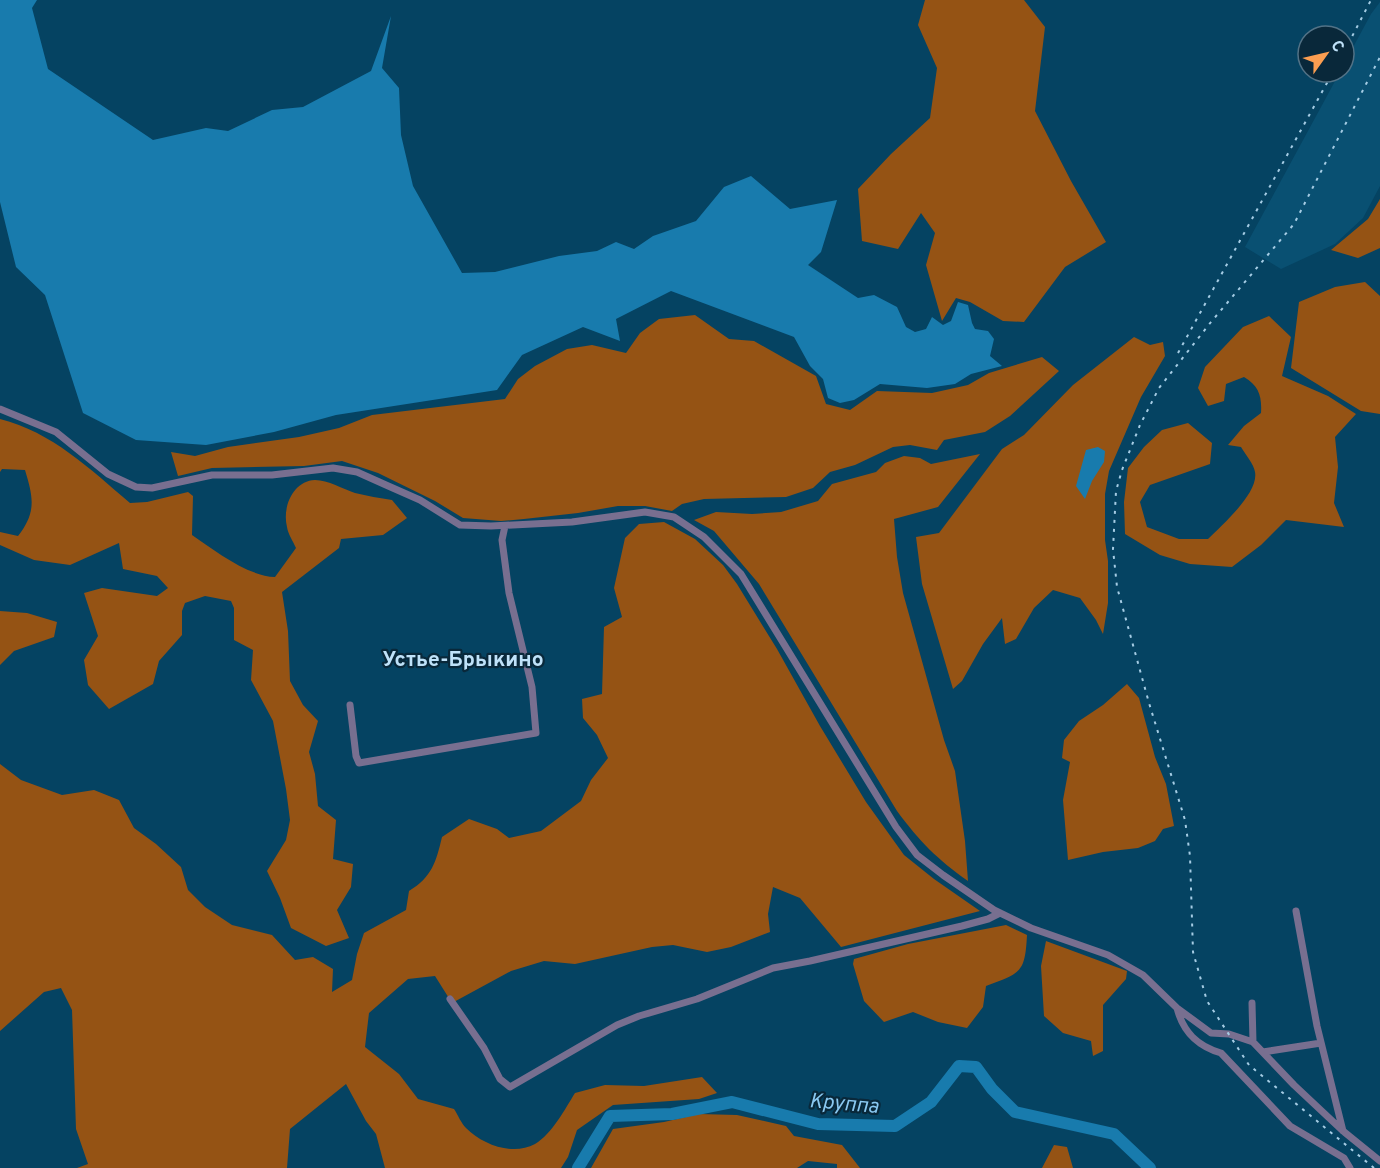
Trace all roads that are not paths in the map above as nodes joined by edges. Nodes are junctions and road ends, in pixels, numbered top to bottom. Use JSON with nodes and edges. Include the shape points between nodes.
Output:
{"nodes":[{"id":1,"x":0,"y":409,"type":"edge"},
{"id":2,"x":506,"y":526,"type":"junction"},
{"id":3,"x":350,"y":705,"type":"dead end"},
{"id":4,"x":1296,"y":911,"type":"dead end"},
{"id":5,"x":1000,"y":913,"type":"junction"},
{"id":6,"x":450,"y":999,"type":"dead end"},
{"id":7,"x":1252,"y":1003,"type":"dead end"},
{"id":8,"x":1177,"y":1008,"type":"junction"},
{"id":9,"x":1252,"y":1042,"type":"junction"},
{"id":10,"x":1321,"y":1043,"type":"junction"},
{"id":11,"x":1263,"y":1052,"type":"junction"},
{"id":12,"x":1343,"y":1131,"type":"junction"},
{"id":13,"x":1380,"y":1161,"type":"edge"},
{"id":14,"x":1350,"y":1168,"type":"edge"}],
"edges":[{"from":1,"to":2,"type":"street","via":[[57,432],[108,474],[136,487],[152,488],[212,475],[272,475],[333,468],[357,472],[386,484],[460,525]]},
{"from":2,"to":3,"type":"street","via":[[502,540],[509,593],[532,687],[536,733],[359,763]]},
{"from":2,"to":5,"type":"street","via":[[645,512],[674,517],[704,537],[741,574],[917,855]]},
{"from":4,"to":10,"type":"street"},
{"from":5,"to":6,"type":"street","via":[[988,919],[773,968],[697,999],[617,1024],[510,1087],[500,1079]]},
{"from":5,"to":8,"type":"street","via":[[1108,955],[1143,975]]},
{"from":7,"to":9,"type":"street"},
{"from":8,"to":9,"type":"street","via":[[1211,1033]]},
{"from":8,"to":14,"type":"street","via":[[1182,1025],[1205,1048],[1221,1053],[1290,1126],[1344,1158]]},
{"from":9,"to":11,"type":"street"},
{"from":10,"to":11,"type":"street"},
{"from":10,"to":12,"type":"street"},
{"from":11,"to":12,"type":"street"},
{"from":12,"to":13,"type":"street"}]}
